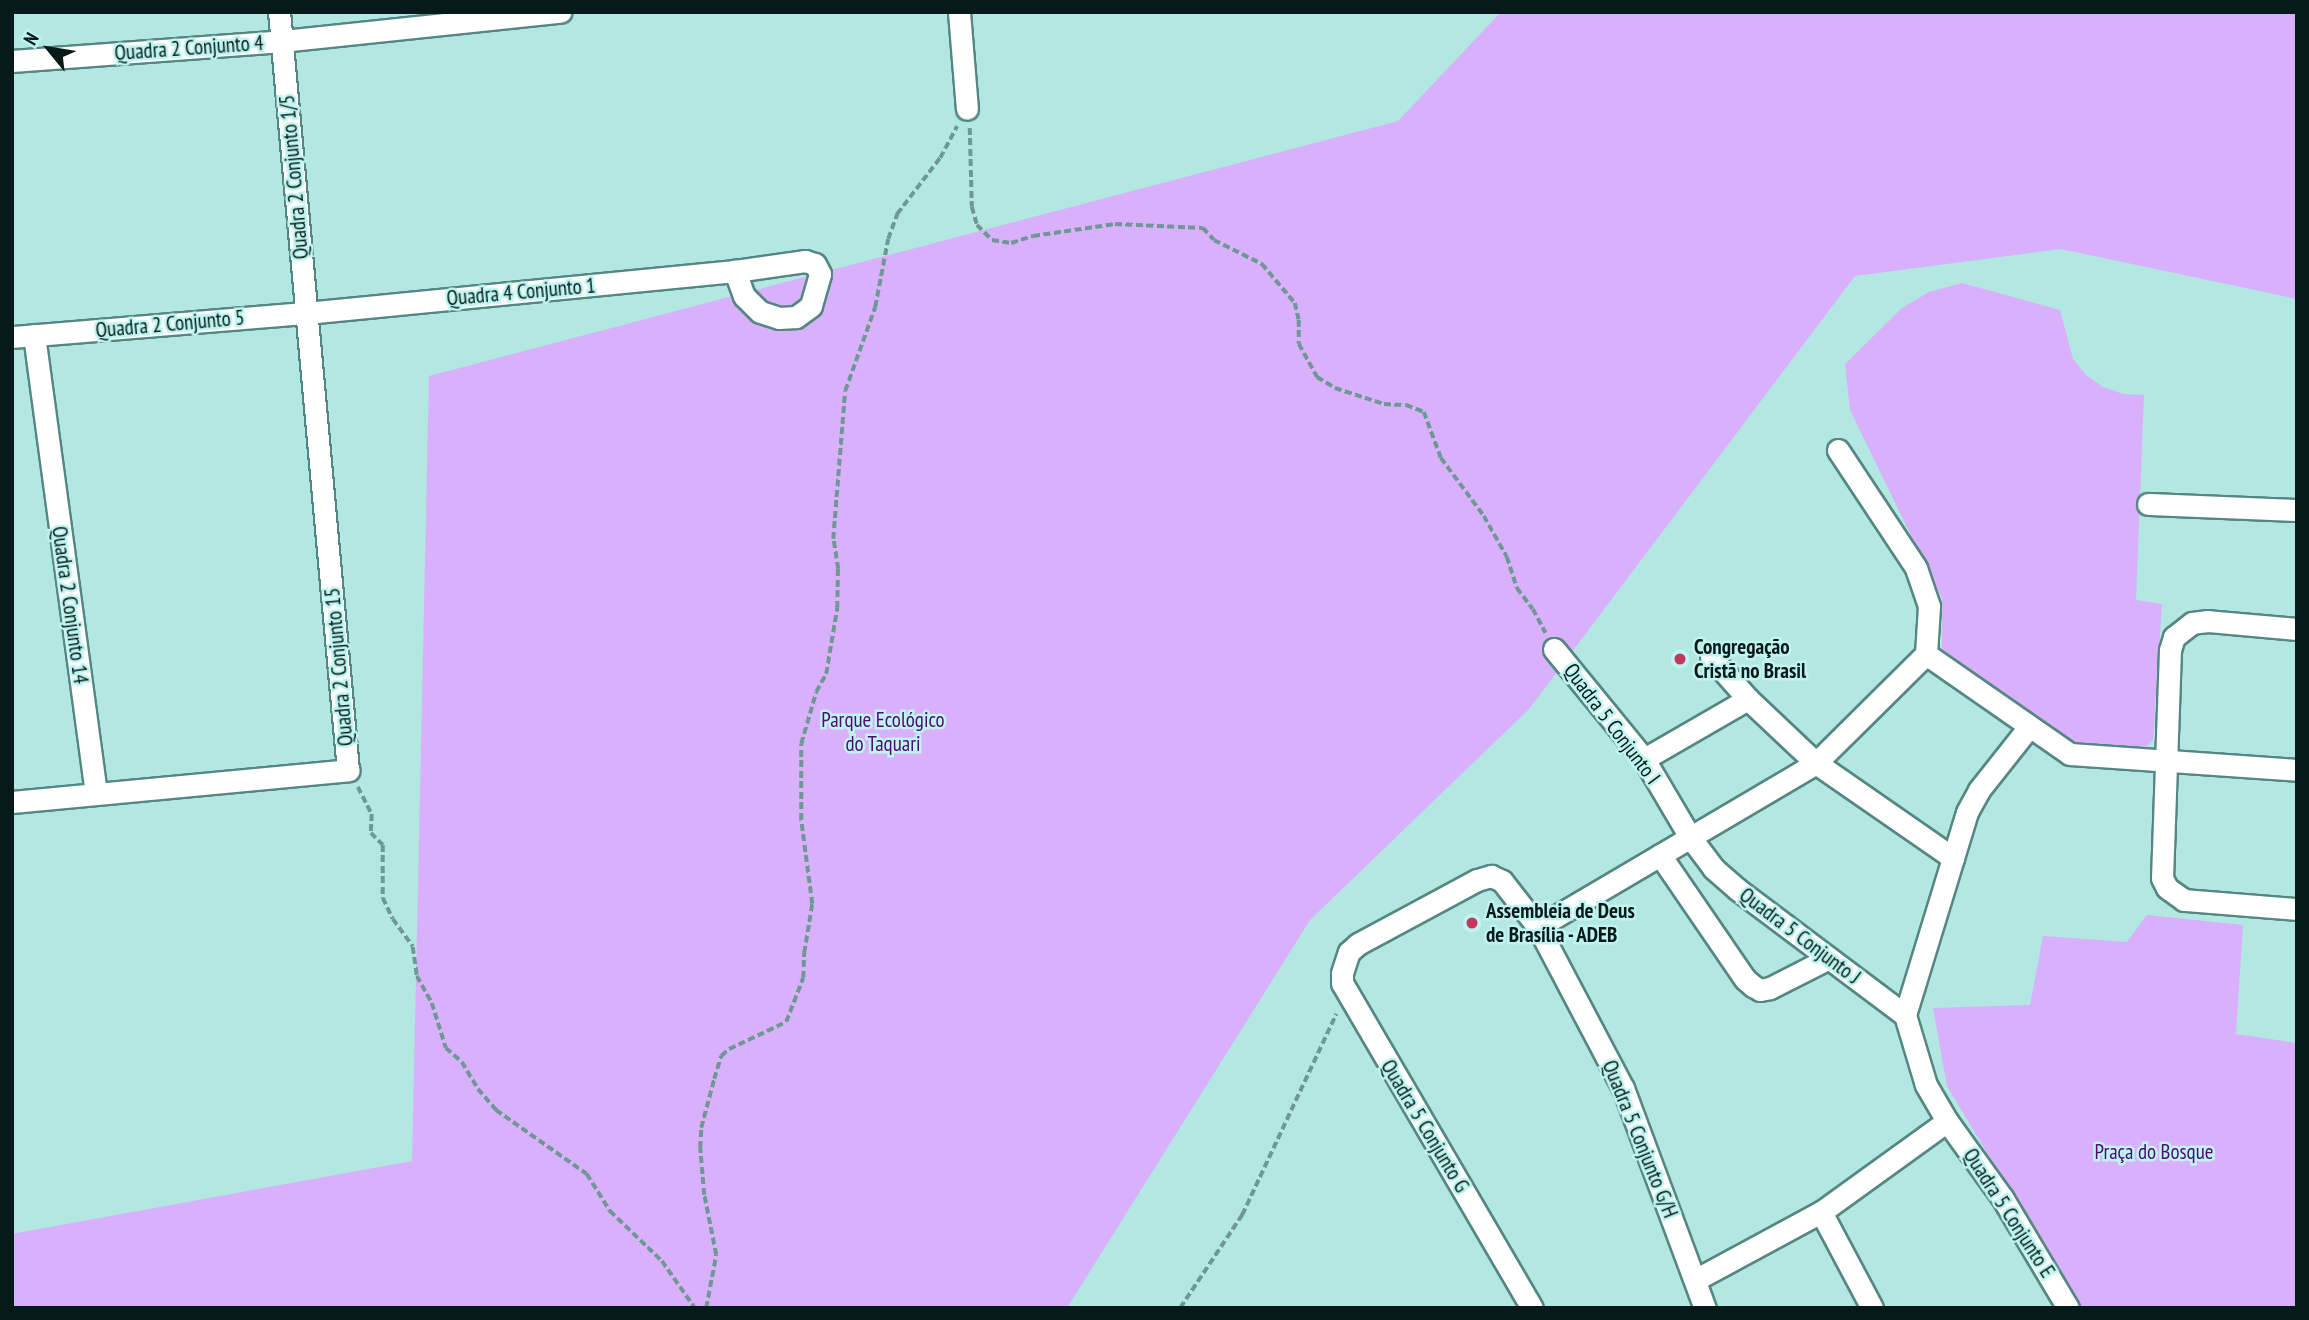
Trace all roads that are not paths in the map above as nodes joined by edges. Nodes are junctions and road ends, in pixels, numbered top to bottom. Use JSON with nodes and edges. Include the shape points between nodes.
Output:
{"nodes":[{"id":1,"x":279,"y":12,"type":"edge"},
{"id":2,"x":560,"y":12,"type":"edge"},
{"id":3,"x":959,"y":12,"type":"edge"},
{"id":4,"x":282,"y":41,"type":"junction"},
{"id":5,"x":13,"y":54,"type":"edge"},
{"id":6,"x":967,"y":109,"type":"road end"},
{"id":7,"x":735,"y":271,"type":"dead end"},
{"id":8,"x":306,"y":313,"type":"junction"},
{"id":9,"x":34,"y":335,"type":"junction"},
{"id":10,"x":12,"y":337,"type":"edge"},
{"id":11,"x":1838,"y":450,"type":"dead end"},
{"id":12,"x":2148,"y":504,"type":"dead end"},
{"id":13,"x":2297,"y":510,"type":"edge"},
{"id":14,"x":2297,"y":629,"type":"edge"},
{"id":15,"x":1554,"y":649,"type":"road end"},
{"id":16,"x":1926,"y":654,"type":"junction"},
{"id":17,"x":1712,"y":657,"type":"dead end"},
{"id":18,"x":1748,"y":699,"type":"junction"},
{"id":19,"x":2029,"y":727,"type":"junction"},
{"id":20,"x":1644,"y":759,"type":"junction"},
{"id":21,"x":1816,"y":763,"type":"junction"},
{"id":22,"x":2166,"y":763,"type":"junction"},
{"id":23,"x":2297,"y":769,"type":"edge"},
{"id":24,"x":96,"y":792,"type":"junction"},
{"id":25,"x":12,"y":802,"type":"edge"},
{"id":26,"x":1690,"y":837,"type":"junction"},
{"id":27,"x":1660,"y":855,"type":"junction"},
{"id":28,"x":1953,"y":859,"type":"junction"},
{"id":29,"x":2297,"y":909,"type":"edge"},
{"id":30,"x":1538,"y":927,"type":"junction"},
{"id":31,"x":1358,"y":944,"type":"joint"},
{"id":32,"x":1829,"y":958,"type":"junction"},
{"id":33,"x":1905,"y":1015,"type":"junction"},
{"id":34,"x":1947,"y":1121,"type":"junction"},
{"id":35,"x":1821,"y":1212,"type":"junction"},
{"id":36,"x":1695,"y":1280,"type":"junction"},
{"id":37,"x":1532,"y":1308,"type":"edge"},
{"id":38,"x":1705,"y":1308,"type":"edge"},
{"id":39,"x":1872,"y":1308,"type":"edge"},
{"id":40,"x":2068,"y":1308,"type":"edge"}],
"edges":[{"from":1,"to":4,"type":"street","name":"Quadra 2 Conjunto 1/5"},
{"from":2,"to":4,"type":"street","name":"Quadra 2 Conjunto 4"},
{"from":3,"to":6,"type":"street"},
{"from":4,"to":5,"type":"street","name":"Quadra 2 Conjunto 4"},
{"from":4,"to":8,"type":"street","name":"Quadra 2 Conjunto 1/5"},
{"from":7,"to":8,"type":"street","name":"Quadra 4 Conjunto 1"},
{"from":8,"to":9,"type":"street","name":"Quadra 2 Conjunto 5"},
{"from":8,"to":24,"type":"street","name":"Quadra 2 Conjunto 15","via":[[348,770]]},
{"from":9,"to":10,"type":"street","name":"Quadra 2 Conjunto 5"},
{"from":9,"to":24,"type":"street","name":"Quadra 2 Conjunto 14"},
{"from":11,"to":16,"type":"street","via":[[1916,568],[1929,606]]},
{"from":12,"to":13,"type":"street"},
{"from":14,"to":22,"type":"street","via":[[2208,621],[2192,623],[2174,637]]},
{"from":15,"to":20,"type":"street","name":"Quadra 5 Conjunto I"},
{"from":16,"to":19,"type":"street"},
{"from":16,"to":21,"type":"street"},
{"from":17,"to":18,"type":"street"},
{"from":18,"to":20,"type":"street"},
{"from":18,"to":21,"type":"street"},
{"from":19,"to":22,"type":"street","via":[[2070,754]]},
{"from":19,"to":28,"type":"street","via":[[1979,790]]},
{"from":20,"to":26,"type":"street","name":"Quadra 5 Conjunto I"},
{"from":21,"to":26,"type":"street"},
{"from":21,"to":28,"type":"street"},
{"from":22,"to":23,"type":"street"},
{"from":22,"to":29,"type":"street","via":[[2162,878],[2167,888],[2185,900]]},
{"from":24,"to":25,"type":"street"},
{"from":26,"to":27,"type":"street"},
{"from":26,"to":32,"type":"street","name":"Quadra 5 Conjunto J","via":[[1713,868],[1737,889]]},
{"from":27,"to":30,"type":"street"},
{"from":27,"to":32,"type":"street","via":[[1753,986],[1770,988]]},
{"from":28,"to":33,"type":"street"},
{"from":30,"to":31,"type":"street","name":"Quadra 5 Conjunto G/H","via":[[1498,877],[1492,876]]},
{"from":30,"to":36,"type":"street","name":"Quadra 5 Conjunto G/H","via":[[1623,1088]]},
{"from":31,"to":37,"type":"street","name":"Quadra 5 Conjunto G","via":[[1349,952],[1342,973],[1347,993]]},
{"from":32,"to":33,"type":"street","name":"Quadra 5 Conjunto J"},
{"from":33,"to":34,"type":"street","name":"Quadra 5 Conjunto E","via":[[1926,1085]]},
{"from":34,"to":35,"type":"street"},
{"from":34,"to":40,"type":"street","name":"Quadra 5 Conjunto E","via":[[2003,1199]]},
{"from":35,"to":36,"type":"street"},
{"from":35,"to":39,"type":"street"},
{"from":36,"to":38,"type":"street","name":"Quadra 5 Conjunto G/H"}]}
